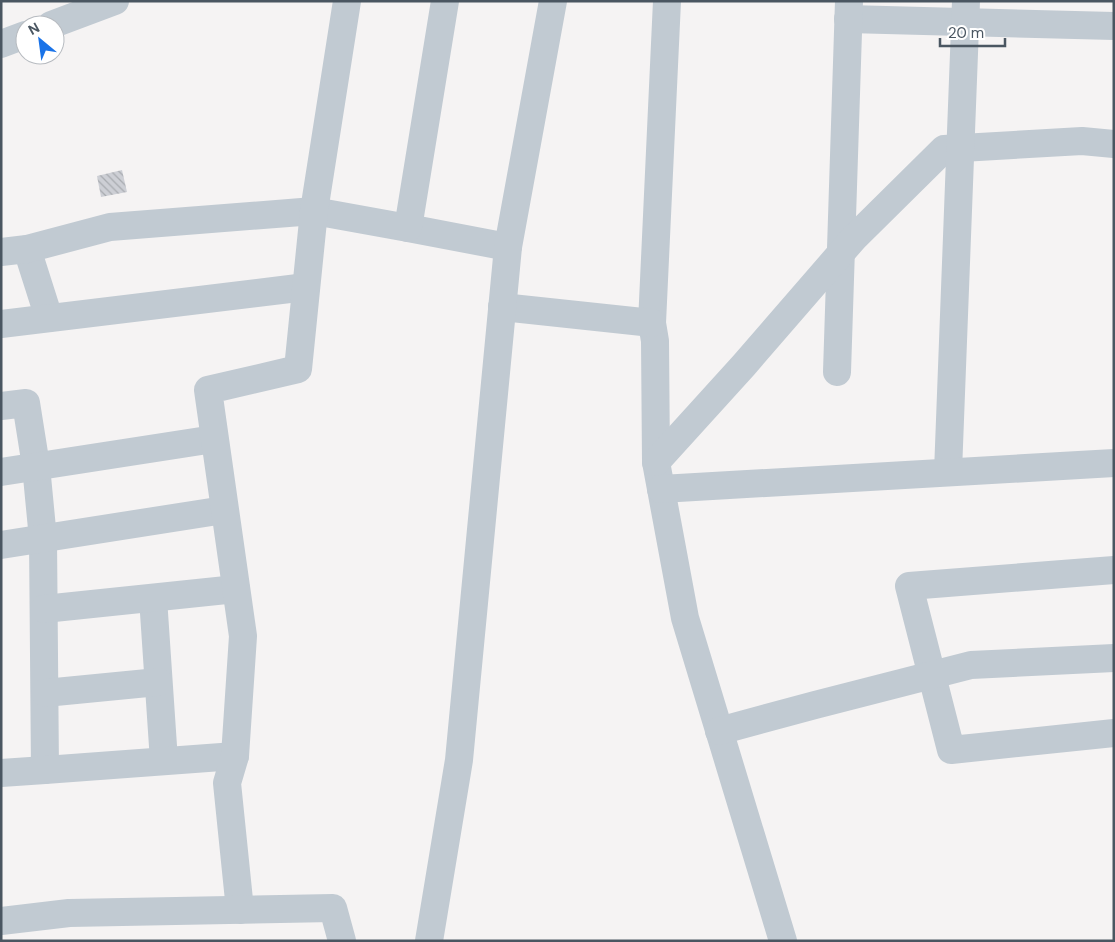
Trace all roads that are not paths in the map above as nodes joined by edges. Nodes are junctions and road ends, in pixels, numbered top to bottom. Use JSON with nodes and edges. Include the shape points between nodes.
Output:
{"nodes":[{"id":1,"x":115,"y":1,"type":"edge"},
{"id":2,"x":347,"y":1,"type":"edge"},
{"id":3,"x":445,"y":1,"type":"edge"},
{"id":4,"x":553,"y":1,"type":"edge"},
{"id":5,"x":667,"y":1,"type":"edge"},
{"id":6,"x":849,"y":10,"type":"edge"},
{"id":7,"x":966,"y":11,"type":"edge"},
{"id":8,"x":65,"y":20,"type":"edge"},
{"id":9,"x":1114,"y":26,"type":"edge"},
{"id":10,"x":15,"y":39,"type":"edge"},
{"id":11,"x":1,"y":44,"type":"edge"},
{"id":12,"x":1114,"y":144,"type":"edge"},
{"id":13,"x":960,"y":148,"type":"junction"},
{"id":14,"x":314,"y":211,"type":"junction"},
{"id":15,"x":408,"y":228,"type":"junction"},
{"id":16,"x":508,"y":247,"type":"junction"},
{"id":17,"x":14,"y":250,"type":"edge"},
{"id":18,"x":841,"y":253,"type":"junction"},
{"id":19,"x":306,"y":286,"type":"junction"},
{"id":20,"x":502,"y":307,"type":"junction"},
{"id":21,"x":49,"y":318,"type":"junction"},
{"id":22,"x":1,"y":324,"type":"edge"},
{"id":23,"x":652,"y":324,"type":"junction"},
{"id":24,"x":837,"y":372,"type":"dead end"},
{"id":25,"x":1,"y":406,"type":"edge"},
{"id":26,"x":214,"y":438,"type":"junction"},
{"id":27,"x":656,"y":462,"type":"junction"},
{"id":28,"x":1114,"y":463,"type":"edge"},
{"id":29,"x":36,"y":466,"type":"junction"},
{"id":30,"x":1,"y":472,"type":"edge"},
{"id":31,"x":948,"y":472,"type":"junction"},
{"id":32,"x":661,"y":489,"type":"junction"},
{"id":33,"x":224,"y":510,"type":"junction"},
{"id":34,"x":43,"y":539,"type":"junction"},
{"id":35,"x":1,"y":546,"type":"edge"},
{"id":36,"x":1114,"y":570,"type":"edge"},
{"id":37,"x":236,"y":589,"type":"junction"},
{"id":38,"x":153,"y":598,"type":"junction"},
{"id":39,"x":44,"y":609,"type":"junction"},
{"id":40,"x":1114,"y":658,"type":"edge"},
{"id":41,"x":932,"y":675,"type":"junction"},
{"id":42,"x":158,"y":682,"type":"junction"},
{"id":43,"x":45,"y":693,"type":"junction"},
{"id":44,"x":719,"y":731,"type":"junction"},
{"id":45,"x":1114,"y":733,"type":"edge"},
{"id":46,"x":235,"y":756,"type":"junction"},
{"id":47,"x":164,"y":761,"type":"junction"},
{"id":48,"x":45,"y":770,"type":"junction"},
{"id":49,"x":1,"y":773,"type":"edge"},
{"id":50,"x":240,"y":910,"type":"junction"},
{"id":51,"x":1,"y":921,"type":"edge"},
{"id":52,"x":342,"y":941,"type":"edge"},
{"id":53,"x":430,"y":941,"type":"edge"},
{"id":54,"x":783,"y":941,"type":"edge"}],
"edges":[{"from":1,"to":8,"type":"street"},
{"from":2,"to":14,"type":"street"},
{"from":3,"to":15,"type":"street"},
{"from":4,"to":16,"type":"street"},
{"from":5,"to":23,"type":"street"},
{"from":6,"to":7,"type":"street"},
{"from":6,"to":18,"type":"street"},
{"from":7,"to":9,"type":"street"},
{"from":7,"to":13,"type":"street"},
{"from":10,"to":11,"type":"street"},
{"from":12,"to":13,"type":"street","via":[[1082,141]]},
{"from":13,"to":18,"type":"street","via":[[944,149]]},
{"from":13,"to":31,"type":"street"},
{"from":14,"to":15,"type":"street"},
{"from":14,"to":17,"type":"street","via":[[110,227]]},
{"from":14,"to":19,"type":"street"},
{"from":15,"to":16,"type":"street"},
{"from":16,"to":20,"type":"street"},
{"from":17,"to":21,"type":"street"},
{"from":18,"to":24,"type":"street"},
{"from":18,"to":27,"type":"street"},
{"from":19,"to":21,"type":"street"},
{"from":19,"to":26,"type":"street","via":[[298,369],[208,390]]},
{"from":20,"to":23,"type":"street"},
{"from":20,"to":53,"type":"street","via":[[458,760]]},
{"from":21,"to":22,"type":"street"},
{"from":23,"to":27,"type":"street","via":[[655,341]]},
{"from":25,"to":29,"type":"street","via":[[26,402]]},
{"from":26,"to":29,"type":"street"},
{"from":26,"to":33,"type":"street"},
{"from":27,"to":32,"type":"street"},
{"from":28,"to":31,"type":"street"},
{"from":29,"to":30,"type":"street"},
{"from":29,"to":34,"type":"street"},
{"from":31,"to":32,"type":"street"},
{"from":32,"to":44,"type":"street","via":[[685,618]]},
{"from":33,"to":34,"type":"street"},
{"from":33,"to":37,"type":"street"},
{"from":34,"to":35,"type":"street"},
{"from":34,"to":39,"type":"street"},
{"from":36,"to":41,"type":"street","via":[[910,586]]},
{"from":37,"to":38,"type":"street"},
{"from":37,"to":46,"type":"street","via":[[243,636]]},
{"from":38,"to":39,"type":"street"},
{"from":38,"to":42,"type":"street"},
{"from":39,"to":43,"type":"street"},
{"from":40,"to":41,"type":"street","via":[[971,665]]},
{"from":41,"to":44,"type":"street"},
{"from":41,"to":45,"type":"street","via":[[951,750]]},
{"from":42,"to":43,"type":"street"},
{"from":42,"to":47,"type":"street"},
{"from":43,"to":48,"type":"street"},
{"from":44,"to":54,"type":"street"},
{"from":46,"to":47,"type":"street"},
{"from":46,"to":50,"type":"street","via":[[227,783]]},
{"from":47,"to":48,"type":"street"},
{"from":48,"to":49,"type":"street"},
{"from":50,"to":51,"type":"street","via":[[68,913]]},
{"from":50,"to":52,"type":"street","via":[[333,908]]}]}
